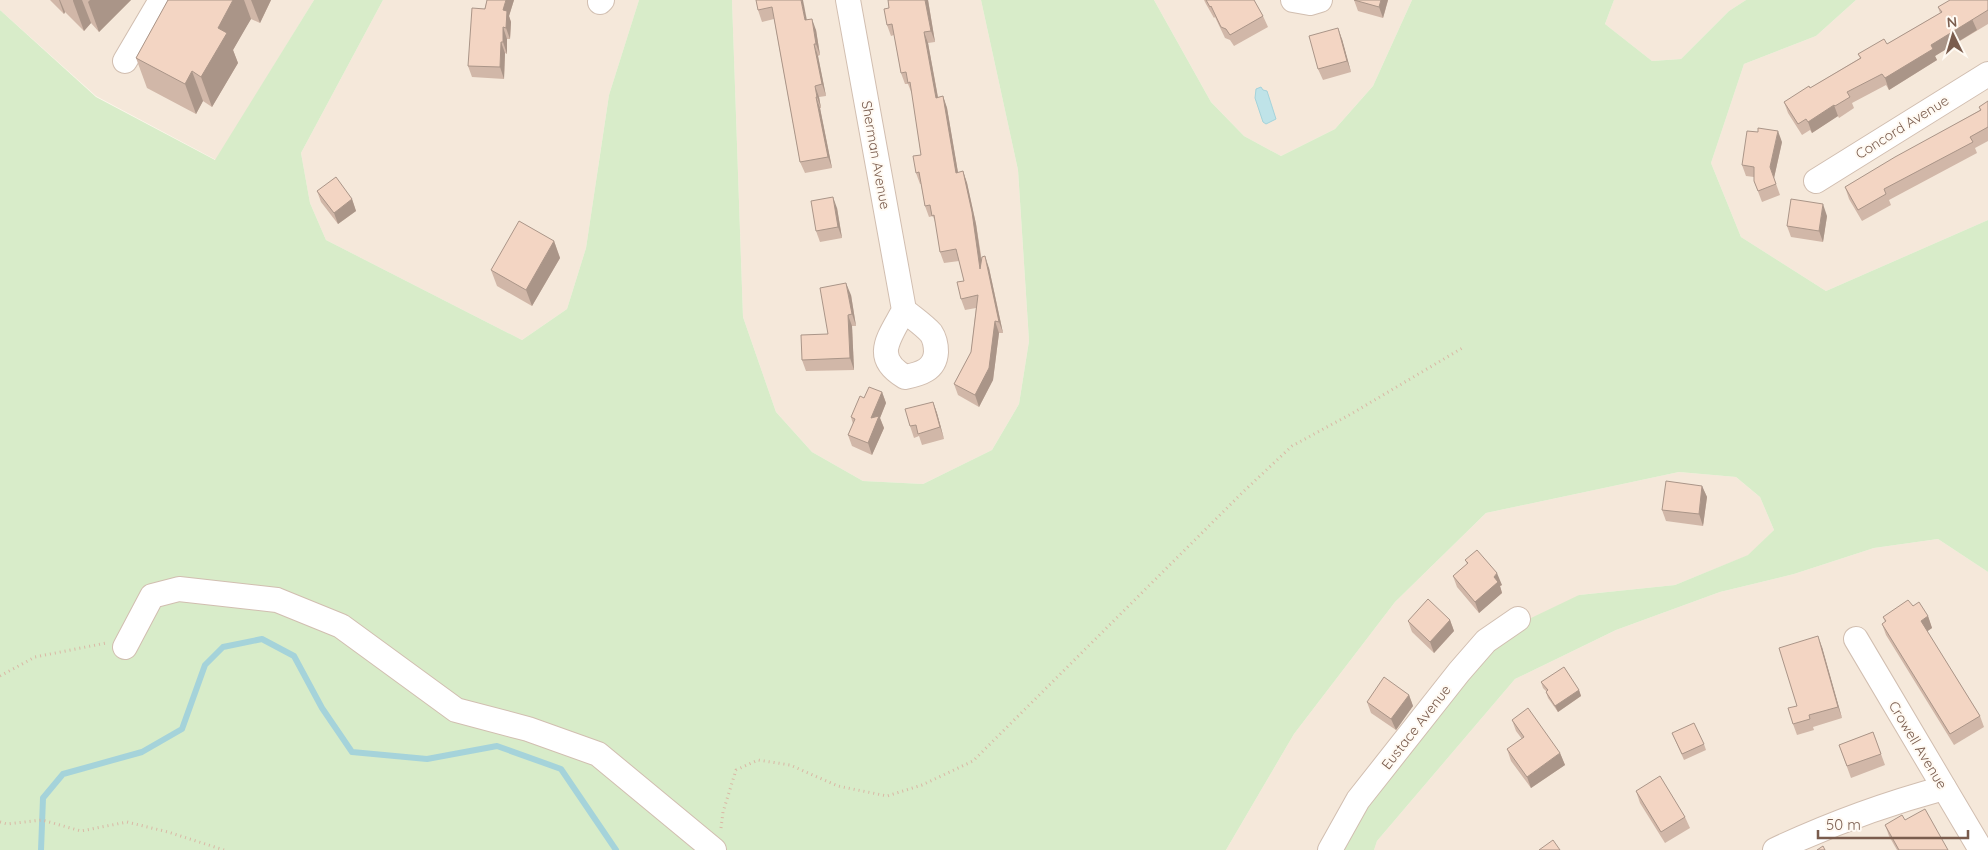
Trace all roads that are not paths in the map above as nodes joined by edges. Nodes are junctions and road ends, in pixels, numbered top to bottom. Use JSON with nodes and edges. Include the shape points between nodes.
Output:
{"nodes":[{"id":1,"x":161,"y":0,"type":"edge"},
{"id":2,"x":848,"y":0,"type":"edge"},
{"id":3,"x":1293,"y":0,"type":"edge"},
{"id":4,"x":1320,"y":0,"type":"edge"},
{"id":5,"x":125,"y":61,"type":"dead end"},
{"id":6,"x":1988,"y":74,"type":"edge"},
{"id":7,"x":1816,"y":181,"type":"dead end"},
{"id":8,"x":904,"y":310,"type":"dead end"},
{"id":9,"x":1518,"y":618,"type":"dead end"},
{"id":10,"x":1856,"y":639,"type":"dead end"},
{"id":11,"x":125,"y":647,"type":"road end"},
{"id":12,"x":1944,"y":788,"type":"junction"},
{"id":13,"x":717,"y":840,"type":"edge"},
{"id":14,"x":1330,"y":850,"type":"edge"},
{"id":15,"x":1775,"y":850,"type":"edge"},
{"id":16,"x":1981,"y":850,"type":"edge"}],
"edges":[{"from":1,"to":5,"type":"street"},
{"from":2,"to":8,"type":"street","name":"Sherman Avenue"},
{"from":3,"to":4,"type":"street","via":[[1310,3]]},
{"from":6,"to":7,"type":"street","name":"Concord Avenue"},
{"from":9,"to":14,"type":"street","name":"Eustace Avenue","via":[[1486,641],[1459,672],[1358,800]]},
{"from":10,"to":12,"type":"street","name":"Crowell Avenue"},
{"from":11,"to":13,"type":"street","via":[[152,596],[179,590],[277,600],[341,626],[456,710],[528,729],[598,754]]},
{"from":12,"to":15,"type":"street","via":[[1860,813]]},
{"from":12,"to":16,"type":"street","name":"Crowell Avenue"}]}
